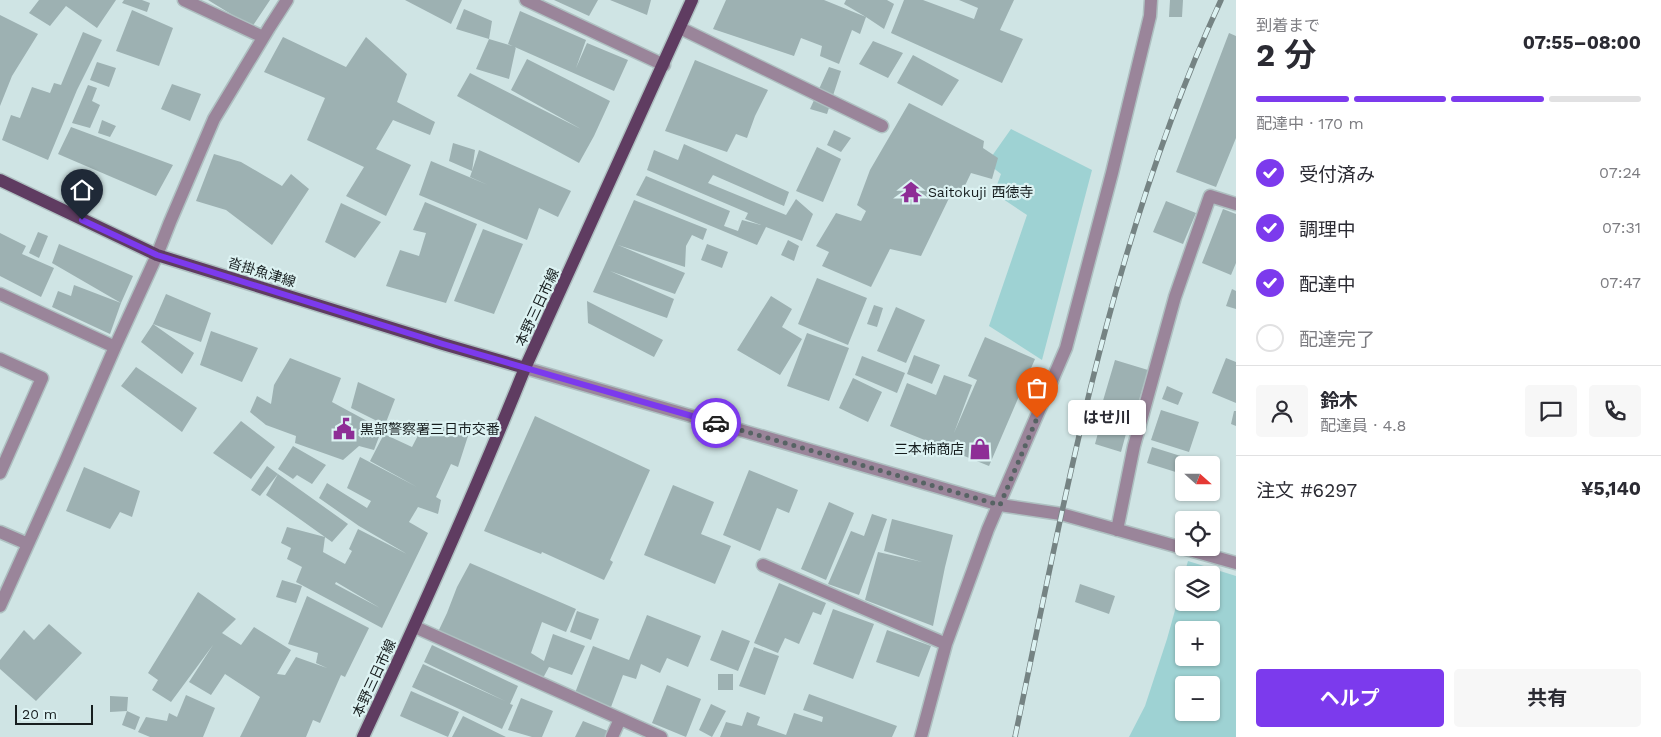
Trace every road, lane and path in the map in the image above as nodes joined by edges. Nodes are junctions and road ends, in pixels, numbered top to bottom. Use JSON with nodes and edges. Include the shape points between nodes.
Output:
{"nodes":[{"id":1,"x":184,"y":0,"type":"edge"},
{"id":2,"x":287,"y":0,"type":"edge"},
{"id":3,"x":526,"y":0,"type":"edge"},
{"id":4,"x":692,"y":0,"type":"edge"},
{"id":5,"x":1151,"y":0,"type":"edge"},
{"id":6,"x":680,"y":28,"type":"junction"},
{"id":7,"x":263,"y":37,"type":"junction"},
{"id":8,"x":664,"y":65,"type":"junction"},
{"id":9,"x":882,"y":126,"type":"dead end"},
{"id":10,"x":0,"y":180,"type":"edge"},
{"id":11,"x":1236,"y":204,"type":"edge"},
{"id":12,"x":157,"y":255,"type":"junction"},
{"id":13,"x":0,"y":294,"type":"edge"},
{"id":14,"x":115,"y":347,"type":"junction"},
{"id":15,"x":0,"y":359,"type":"edge"},
{"id":16,"x":525,"y":368,"type":"junction"},
{"id":17,"x":0,"y":473,"type":"edge"},
{"id":18,"x":1000,"y":505,"type":"junction"},
{"id":19,"x":1117,"y":530,"type":"junction"},
{"id":20,"x":0,"y":532,"type":"edge"},
{"id":21,"x":28,"y":544,"type":"junction"},
{"id":22,"x":1236,"y":563,"type":"edge"},
{"id":23,"x":763,"y":565,"type":"dead end"},
{"id":24,"x":0,"y":606,"type":"edge"},
{"id":25,"x":415,"y":627,"type":"junction"},
{"id":26,"x":946,"y":644,"type":"junction"},
{"id":27,"x":620,"y":719,"type":"junction"},
{"id":28,"x":363,"y":737,"type":"edge"},
{"id":29,"x":612,"y":737,"type":"edge"},
{"id":30,"x":661,"y":737,"type":"edge"},
{"id":31,"x":921,"y":737,"type":"edge"}],
"edges":[{"from":1,"to":7,"type":"street"},
{"from":2,"to":7,"type":"street"},
{"from":3,"to":8,"type":"street"},
{"from":4,"to":6,"type":"main road","name":"本野三日市線"},
{"from":5,"to":18,"type":"street","via":[[1150,16],[1112,173],[1066,348]]},
{"from":6,"to":8,"type":"main road","name":"本野三日市線"},
{"from":6,"to":9,"type":"street"},
{"from":7,"to":12,"type":"street","via":[[214,119]]},
{"from":8,"to":16,"type":"main road","name":"本野三日市線"},
{"from":10,"to":12,"type":"main road","name":"沓掛魚津線"},
{"from":11,"to":19,"type":"street","via":[[1210,196],[1175,297],[1134,446]]},
{"from":12,"to":14,"type":"street"},
{"from":12,"to":16,"type":"main road","name":"沓掛魚津線"},
{"from":13,"to":14,"type":"street"},
{"from":14,"to":21,"type":"street"},
{"from":15,"to":17,"type":"street","via":[[42,378]]},
{"from":16,"to":18,"type":"street"},
{"from":16,"to":25,"type":"main road","name":"本野三日市線"},
{"from":18,"to":19,"type":"street","via":[[1061,514]]},
{"from":18,"to":26,"type":"street"},
{"from":19,"to":22,"type":"street"},
{"from":20,"to":21,"type":"street"},
{"from":21,"to":24,"type":"street"},
{"from":23,"to":26,"type":"street"},
{"from":25,"to":27,"type":"street"},
{"from":25,"to":28,"type":"main road","name":"本野三日市線"},
{"from":26,"to":31,"type":"street"},
{"from":27,"to":29,"type":"street"},
{"from":27,"to":30,"type":"street"}]}
